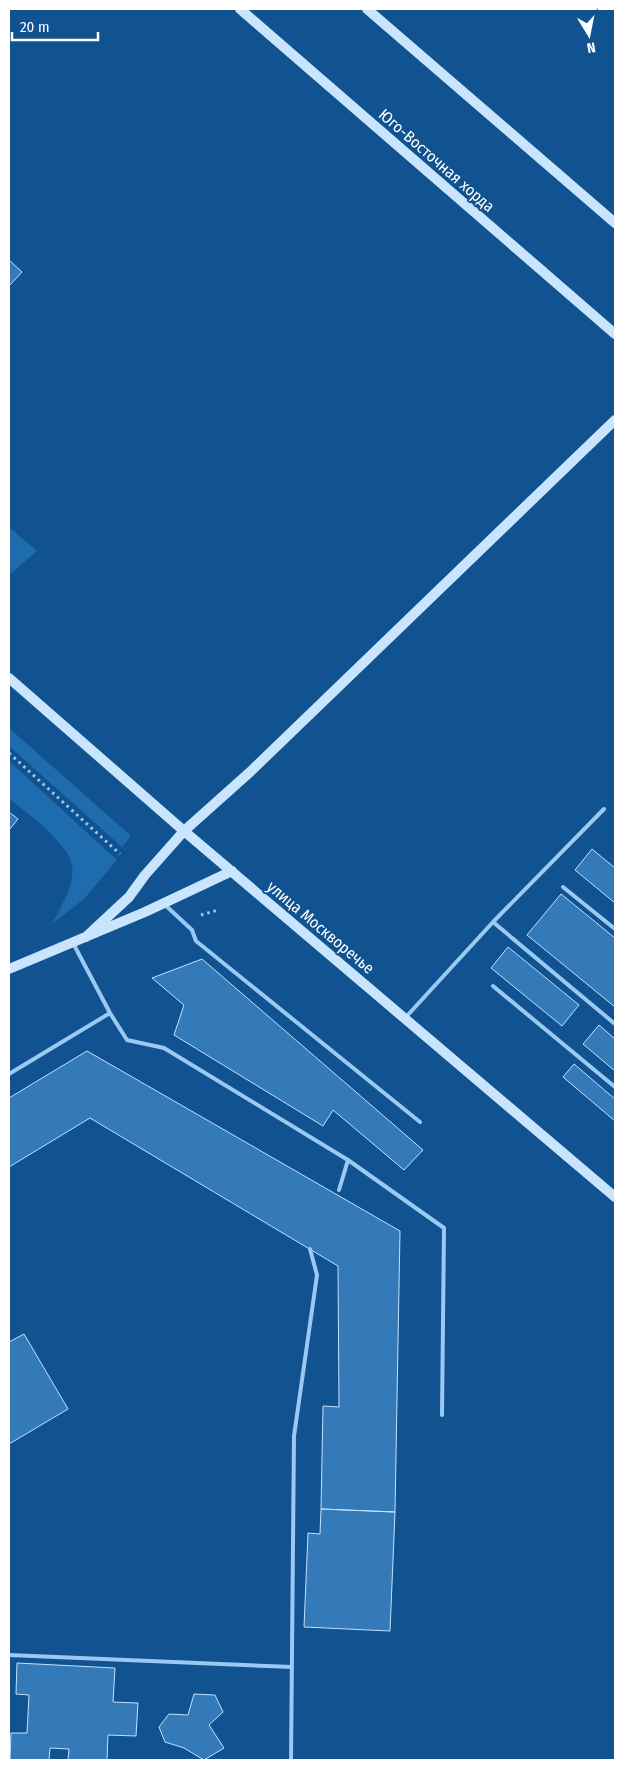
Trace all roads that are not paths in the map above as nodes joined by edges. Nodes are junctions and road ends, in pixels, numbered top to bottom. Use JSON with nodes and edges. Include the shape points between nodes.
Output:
{"nodes":[{"id":1,"x":240,"y":9,"type":"edge"},
{"id":2,"x":367,"y":9,"type":"edge"},
{"id":3,"x":615,"y":223,"type":"edge"},
{"id":4,"x":615,"y":334,"type":"edge"},
{"id":5,"x":615,"y":420,"type":"edge"},
{"id":6,"x":9,"y":678,"type":"edge"},
{"id":7,"x":604,"y":809,"type":"dead end"},
{"id":8,"x":184,"y":831,"type":"junction"},
{"id":9,"x":232,"y":871,"type":"junction"},
{"id":10,"x":563,"y":887,"type":"dead end"},
{"id":11,"x":163,"y":903,"type":"junction"},
{"id":12,"x":493,"y":922,"type":"junction"},
{"id":13,"x":615,"y":929,"type":"edge"},
{"id":14,"x":86,"y":937,"type":"junction"},
{"id":15,"x":73,"y":943,"type":"junction"},
{"id":16,"x":9,"y":969,"type":"edge"},
{"id":17,"x":493,"y":986,"type":"dead end"},
{"id":18,"x":110,"y":1013,"type":"junction"},
{"id":19,"x":405,"y":1018,"type":"junction"},
{"id":20,"x":615,"y":1024,"type":"edge"},
{"id":21,"x":9,"y":1074,"type":"edge"},
{"id":22,"x":615,"y":1087,"type":"edge"},
{"id":23,"x":420,"y":1122,"type":"dead end"},
{"id":24,"x":348,"y":1160,"type":"junction"},
{"id":25,"x":339,"y":1190,"type":"dead end"},
{"id":26,"x":615,"y":1197,"type":"edge"},
{"id":27,"x":310,"y":1249,"type":"dead end"},
{"id":28,"x":442,"y":1415,"type":"dead end"},
{"id":29,"x":9,"y":1655,"type":"edge"},
{"id":30,"x":292,"y":1667,"type":"junction"},
{"id":31,"x":291,"y":1760,"type":"edge"}],
"edges":[{"from":1,"to":4,"type":"main road","name":"Юго-Восточная хорда"},
{"from":2,"to":3,"type":"main road"},
{"from":5,"to":8,"type":"main road","via":[[250,772]]},
{"from":6,"to":8,"type":"main road","name":"улица Москворечье"},
{"from":7,"to":12,"type":"lane"},
{"from":8,"to":9,"type":"main road","name":"улица Москворечье"},
{"from":8,"to":14,"type":"main road","via":[[129,897]]},
{"from":9,"to":11,"type":"main road"},
{"from":9,"to":19,"type":"main road","name":"улица Москворечье"},
{"from":10,"to":13,"type":"lane"},
{"from":11,"to":14,"type":"main road"},
{"from":11,"to":23,"type":"lane","via":[[192,930],[196,941]]},
{"from":12,"to":19,"type":"lane"},
{"from":12,"to":20,"type":"lane"},
{"from":14,"to":15,"type":"main road"},
{"from":15,"to":16,"type":"main road"},
{"from":15,"to":18,"type":"lane"},
{"from":17,"to":22,"type":"lane"},
{"from":18,"to":21,"type":"lane"},
{"from":18,"to":24,"type":"lane","via":[[128,1040],[164,1048]]},
{"from":19,"to":26,"type":"main road","name":"улица Москворечье"},
{"from":24,"to":25,"type":"lane"},
{"from":24,"to":28,"type":"lane","via":[[444,1228]]},
{"from":27,"to":30,"type":"lane","via":[[317,1275],[294,1436]]},
{"from":29,"to":30,"type":"lane"},
{"from":30,"to":31,"type":"lane"}]}
